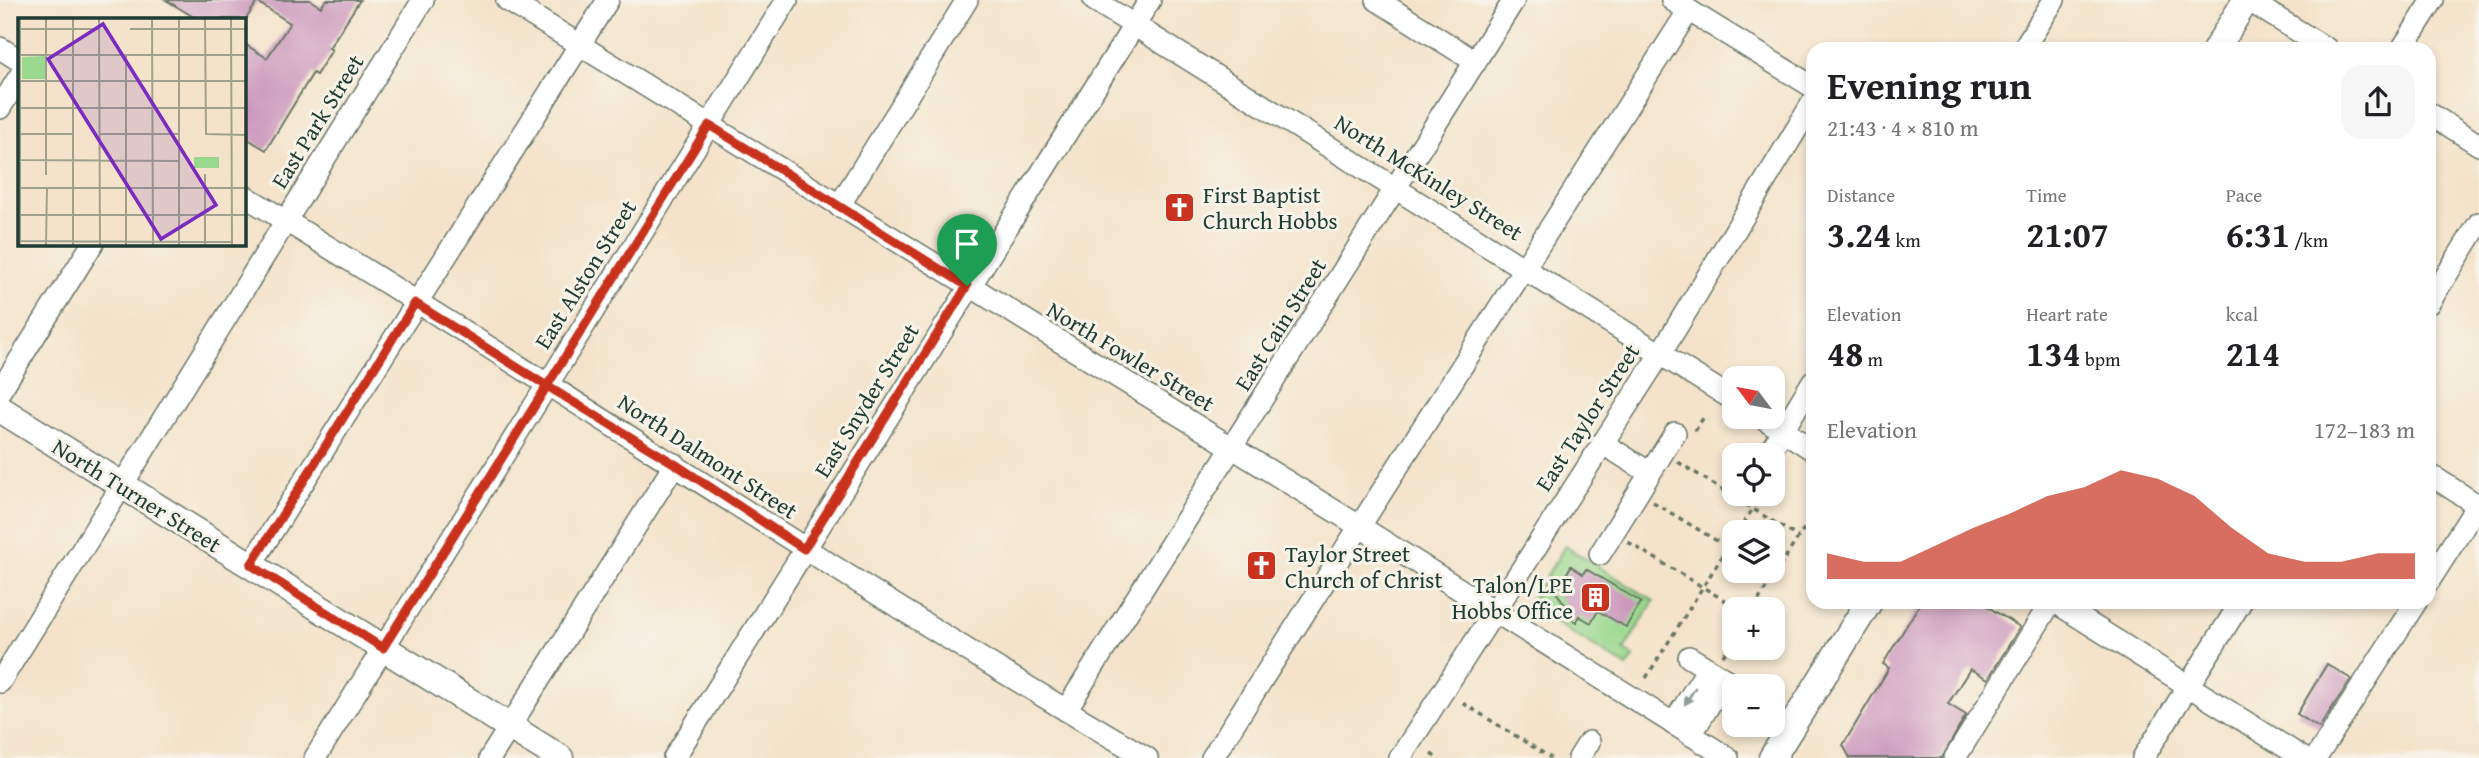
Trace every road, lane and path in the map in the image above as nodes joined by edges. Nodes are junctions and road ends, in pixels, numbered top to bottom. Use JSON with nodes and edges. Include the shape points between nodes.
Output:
{"nodes":[{"id":1,"x":424,"y":0,"type":"edge"},
{"id":2,"x":507,"y":0,"type":"edge"},
{"id":3,"x":607,"y":0,"type":"edge"},
{"id":4,"x":787,"y":0,"type":"edge"},
{"id":5,"x":967,"y":0,"type":"edge"},
{"id":6,"x":1094,"y":0,"type":"edge"},
{"id":7,"x":1150,"y":0,"type":"edge"},
{"id":8,"x":1377,"y":0,"type":"edge"},
{"id":9,"x":1514,"y":0,"type":"edge"},
{"id":10,"x":2054,"y":0,"type":"edge"},
{"id":11,"x":2247,"y":0,"type":"edge"},
{"id":12,"x":2433,"y":0,"type":"edge"},
{"id":13,"x":1681,"y":5,"type":"edge"},
{"id":14,"x":1135,"y":24,"type":"junction"},
{"id":15,"x":2027,"y":42,"type":"edge"},
{"id":16,"x":2220,"y":42,"type":"edge"},
{"id":17,"x":2316,"y":42,"type":"edge"},
{"id":18,"x":2406,"y":42,"type":"edge"},
{"id":19,"x":580,"y":45,"type":"junction"},
{"id":20,"x":0,"y":48,"type":"edge"},
{"id":21,"x":18,"y":59,"type":"edge"},
{"id":22,"x":1476,"y":62,"type":"junction"},
{"id":23,"x":18,"y":79,"type":"edge"},
{"id":24,"x":1806,"y":83,"type":"edge"},
{"id":25,"x":0,"y":108,"type":"edge"},
{"id":26,"x":1806,"y":114,"type":"edge"},
{"id":27,"x":2436,"y":117,"type":"edge"},
{"id":28,"x":709,"y":125,"type":"junction"},
{"id":29,"x":2479,"y":145,"type":"edge"},
{"id":30,"x":1397,"y":188,"type":"junction"},
{"id":31,"x":245,"y":196,"type":"edge"},
{"id":32,"x":839,"y":206,"type":"junction"},
{"id":33,"x":286,"y":221,"type":"junction"},
{"id":34,"x":2479,"y":223,"type":"edge"},
{"id":35,"x":92,"y":245,"type":"edge"},
{"id":36,"x":1524,"y":268,"type":"junction"},
{"id":37,"x":967,"y":286,"type":"junction"},
{"id":38,"x":2436,"y":292,"type":"edge"},
{"id":39,"x":415,"y":303,"type":"junction"},
{"id":40,"x":1661,"y":354,"type":"junction"},
{"id":41,"x":547,"y":386,"type":"junction"},
{"id":42,"x":0,"y":391,"type":"edge"},
{"id":43,"x":1722,"y":392,"type":"edge"},
{"id":44,"x":1806,"y":393,"type":"edge"},
{"id":45,"x":0,"y":409,"type":"edge"},
{"id":46,"x":1782,"y":430,"type":"junction"},
{"id":47,"x":1675,"y":433,"type":"dead end"},
{"id":48,"x":1602,"y":443,"type":"junction"},
{"id":49,"x":1775,"y":443,"type":"edge"},
{"id":50,"x":1806,"y":445,"type":"edge"},
{"id":51,"x":1233,"y":448,"type":"junction"},
{"id":52,"x":1676,"y":461,"type":"dead end"},
{"id":53,"x":675,"y":464,"type":"junction"},
{"id":54,"x":1650,"y":473,"type":"junction"},
{"id":55,"x":2436,"y":478,"type":"edge"},
{"id":56,"x":123,"y":486,"type":"junction"},
{"id":57,"x":1651,"y":500,"type":"dead end"},
{"id":58,"x":2479,"y":504,"type":"edge"},
{"id":59,"x":1752,"y":508,"type":"junction"},
{"id":60,"x":1745,"y":520,"type":"edge"},
{"id":61,"x":1806,"y":525,"type":"edge"},
{"id":62,"x":1360,"y":527,"type":"junction"},
{"id":63,"x":1798,"y":537,"type":"junction"},
{"id":64,"x":1627,"y":541,"type":"dead end"},
{"id":65,"x":1722,"y":543,"type":"edge"},
{"id":66,"x":804,"y":549,"type":"junction"},
{"id":67,"x":1600,"y":554,"type":"dead end"},
{"id":68,"x":1722,"y":557,"type":"edge"},
{"id":69,"x":251,"y":565,"type":"junction"},
{"id":70,"x":2436,"y":570,"type":"edge"},
{"id":71,"x":1703,"y":587,"type":"junction"},
{"id":72,"x":1760,"y":597,"type":"edge"},
{"id":73,"x":1722,"y":599,"type":"edge"},
{"id":74,"x":1865,"y":609,"type":"edge"},
{"id":75,"x":2049,"y":609,"type":"edge"},
{"id":76,"x":2064,"y":609,"type":"edge"},
{"id":77,"x":2237,"y":609,"type":"edge"},
{"id":78,"x":2412,"y":609,"type":"edge"},
{"id":79,"x":1492,"y":610,"type":"junction"},
{"id":80,"x":383,"y":648,"type":"junction"},
{"id":81,"x":1689,"y":657,"type":"dead end"},
{"id":82,"x":1722,"y":674,"type":"edge"},
{"id":83,"x":1646,"y":678,"type":"dead end"},
{"id":84,"x":0,"y":682,"type":"edge"},
{"id":85,"x":2189,"y":686,"type":"junction"},
{"id":86,"x":1463,"y":703,"type":"dead end"},
{"id":87,"x":1066,"y":710,"type":"junction"},
{"id":88,"x":1673,"y":723,"type":"junction"},
{"id":89,"x":509,"y":726,"type":"junction"},
{"id":90,"x":1695,"y":745,"type":"edge"},
{"id":91,"x":1431,"y":754,"type":"dead end"},
{"id":92,"x":315,"y":758,"type":"edge"},
{"id":93,"x":490,"y":758,"type":"edge"},
{"id":94,"x":560,"y":758,"type":"edge"},
{"id":95,"x":674,"y":758,"type":"edge"},
{"id":96,"x":1147,"y":758,"type":"edge"},
{"id":97,"x":1212,"y":758,"type":"edge"},
{"id":98,"x":1399,"y":758,"type":"edge"},
{"id":99,"x":1437,"y":758,"type":"edge"},
{"id":100,"x":1551,"y":758,"type":"edge"},
{"id":101,"x":1728,"y":758,"type":"edge"},
{"id":102,"x":1772,"y":758,"type":"edge"},
{"id":103,"x":1955,"y":758,"type":"edge"},
{"id":104,"x":2143,"y":758,"type":"edge"},
{"id":105,"x":2303,"y":758,"type":"edge"},
{"id":106,"x":2316,"y":758,"type":"edge"}],
"edges":[{"from":1,"to":33,"type":"street","name":"East Park Street"},
{"from":2,"to":19,"type":"street","name":"North Fowler Street"},
{"from":3,"to":19,"type":"street"},
{"from":4,"to":28,"type":"street","name":"East Alston Street"},
{"from":5,"to":32,"type":"street"},
{"from":6,"to":14,"type":"street","name":"North McKinley Street"},
{"from":7,"to":14,"type":"street","name":"East Snyder Street"},
{"from":8,"to":22,"type":"street"},
{"from":9,"to":22,"type":"street","name":"East Cain Street"},
{"from":10,"to":15,"type":"street"},
{"from":11,"to":16,"type":"main road"},
{"from":11,"to":17,"type":"street"},
{"from":12,"to":18,"type":"street"},
{"from":13,"to":24,"type":"street"},
{"from":13,"to":36,"type":"street"},
{"from":14,"to":30,"type":"street","name":"North McKinley Street"},
{"from":14,"to":37,"type":"street","name":"East Snyder Street"},
{"from":19,"to":28,"type":"street","name":"North Fowler Street"},
{"from":19,"to":39,"type":"street"},
{"from":20,"to":21,"type":"street"},
{"from":22,"to":30,"type":"street","name":"East Cain Street"},
{"from":23,"to":25,"type":"street"},
{"from":26,"to":40,"type":"street","name":"East Taylor Street"},
{"from":27,"to":29,"type":"street"},
{"from":28,"to":32,"type":"street","name":"North Fowler Street"},
{"from":28,"to":41,"type":"street","name":"East Alston Street"},
{"from":30,"to":36,"type":"street","name":"North McKinley Street"},
{"from":30,"to":51,"type":"street","name":"East Cain Street"},
{"from":31,"to":33,"type":"street","name":"North Dalmont Street"},
{"from":32,"to":37,"type":"street","name":"North Fowler Street"},
{"from":33,"to":39,"type":"street","name":"North Dalmont Street"},
{"from":33,"to":56,"type":"street","name":"East Park Street"},
{"from":34,"to":38,"type":"street"},
{"from":35,"to":42,"type":"street"},
{"from":36,"to":40,"type":"street","name":"North McKinley Street"},
{"from":36,"to":62,"type":"street"},
{"from":37,"to":51,"type":"street","name":"North Fowler Street"},
{"from":37,"to":66,"type":"street","name":"East Snyder Street"},
{"from":39,"to":41,"type":"street","name":"North Dalmont Street"},
{"from":39,"to":69,"type":"street"},
{"from":40,"to":43,"type":"street","name":"North McKinley Street"},
{"from":40,"to":48,"type":"street","name":"East Taylor Street"},
{"from":41,"to":53,"type":"street","name":"North Dalmont Street"},
{"from":41,"to":80,"type":"street","name":"East Alston Street"},
{"from":44,"to":46,"type":"street"},
{"from":45,"to":56,"type":"main road","name":"North Turner Street"},
{"from":46,"to":49,"type":"street"},
{"from":46,"to":50,"type":"street"},
{"from":47,"to":54,"type":"street"},
{"from":48,"to":54,"type":"street"},
{"from":48,"to":79,"type":"street","name":"East Taylor Street"},
{"from":51,"to":62,"type":"street","name":"North Fowler Street"},
{"from":51,"to":87,"type":"street","name":"East Cain Street"},
{"from":52,"to":59,"type":"path"},
{"from":53,"to":66,"type":"street","name":"North Dalmont Street"},
{"from":53,"to":89,"type":"street"},
{"from":54,"to":67,"type":"street"},
{"from":55,"to":58,"type":"street"},
{"from":56,"to":69,"type":"main road","name":"North Turner Street"},
{"from":56,"to":84,"type":"street","name":"East Park Street"},
{"from":57,"to":65,"type":"path"},
{"from":58,"to":70,"type":"street"},
{"from":59,"to":60,"type":"path"},
{"from":59,"to":63,"type":"path"},
{"from":61,"to":63,"type":"path"},
{"from":62,"to":79,"type":"street","name":"North Fowler Street"},
{"from":62,"to":97,"type":"street"},
{"from":63,"to":72,"type":"path"},
{"from":64,"to":71,"type":"path"},
{"from":66,"to":87,"type":"street","name":"North Dalmont Street"},
{"from":66,"to":95,"type":"street","name":"East Snyder Street"},
{"from":68,"to":71,"type":"path"},
{"from":69,"to":80,"type":"main road","name":"North Turner Street"},
{"from":71,"to":73,"type":"path"},
{"from":71,"to":83,"type":"path"},
{"from":74,"to":102,"type":"main road"},
{"from":75,"to":103,"type":"street"},
{"from":76,"to":85,"type":"street"},
{"from":77,"to":85,"type":"street"},
{"from":78,"to":106,"type":"street"},
{"from":79,"to":88,"type":"street","name":"North Fowler Street"},
{"from":79,"to":98,"type":"street","name":"East Taylor Street"},
{"from":80,"to":89,"type":"main road","name":"North Turner Street"},
{"from":80,"to":92,"type":"street","name":"East Alston Street"},
{"from":81,"to":82,"type":"street"},
{"from":82,"to":88,"type":"street","one_way":true},
{"from":82,"to":90,"type":"street"},
{"from":85,"to":104,"type":"street"},
{"from":85,"to":105,"type":"street"},
{"from":86,"to":100,"type":"path"},
{"from":87,"to":96,"type":"street","name":"North Dalmont Street"},
{"from":88,"to":90,"type":"street","name":"North Fowler Street"},
{"from":89,"to":93,"type":"street"},
{"from":89,"to":94,"type":"main road","name":"North Turner Street"},
{"from":90,"to":101,"type":"street","name":"North Fowler Street"},
{"from":91,"to":99,"type":"path"}]}
